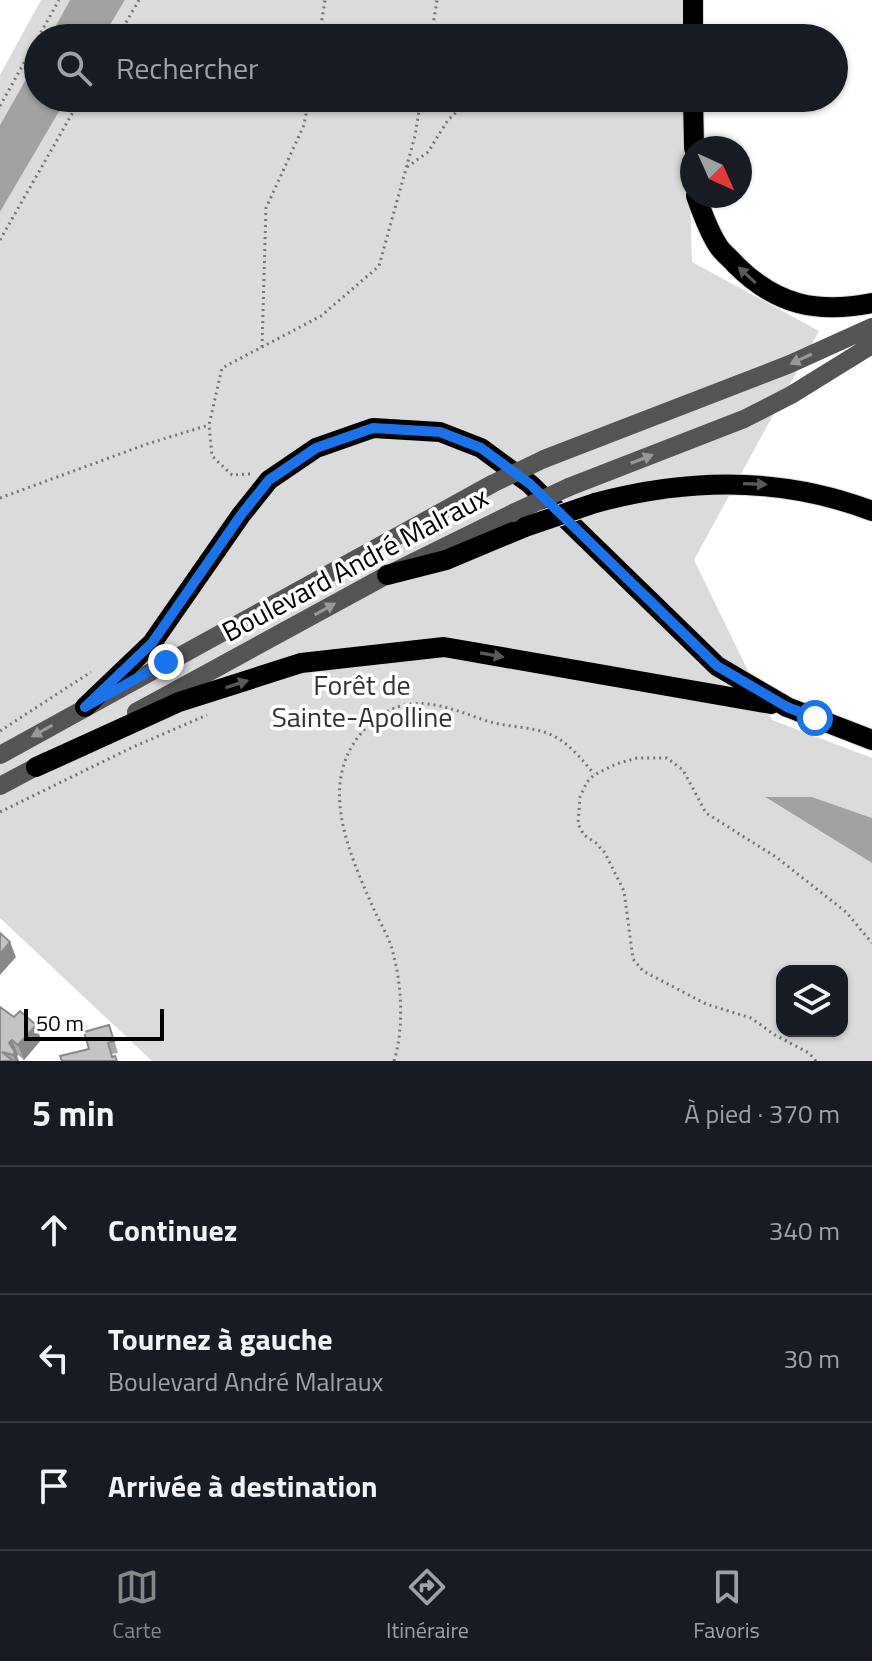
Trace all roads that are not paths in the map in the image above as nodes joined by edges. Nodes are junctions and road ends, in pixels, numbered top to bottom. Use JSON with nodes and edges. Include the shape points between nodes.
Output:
{"nodes":[{"id":1,"x":693,"y":0,"type":"edge"},
{"id":2,"x":693,"y":24,"type":"edge"},
{"id":3,"x":693,"y":112,"type":"edge"},
{"id":4,"x":694,"y":136,"type":"edge"},
{"id":5,"x":701,"y":208,"type":"edge"},
{"id":6,"x":872,"y":303,"type":"edge"},
{"id":7,"x":872,"y":327,"type":"edge"},
{"id":8,"x":872,"y":345,"type":"edge"},
{"id":9,"x":872,"y":511,"type":"edge"},
{"id":10,"x":519,"y":520,"type":"junction"},
{"id":11,"x":387,"y":575,"type":"joint"},
{"id":12,"x":85,"y":707,"type":"junction"},
{"id":13,"x":787,"y":707,"type":"junction"},
{"id":14,"x":872,"y":740,"type":"edge"},
{"id":15,"x":0,"y":755,"type":"edge"},
{"id":16,"x":36,"y":767,"type":"junction"},
{"id":17,"x":0,"y":786,"type":"edge"}],
"edges":[{"from":1,"to":2,"type":"main road"},
{"from":3,"to":4,"type":"main road"},
{"from":6,"to":5,"type":"main road","one_way":true,"via":[[810,306],[769,292],[719,247]]},
{"from":7,"to":12,"type":"street","name":"Boulevard André Malraux","one_way":true,"bridge":true,"via":[[492,484]]},
{"from":10,"to":8,"type":"street","name":"Boulevard André Malraux","one_way":true,"bridge":true,"via":[[569,487],[744,419]]},
{"from":10,"to":9,"type":"main road","one_way":true,"bridge":true,"via":[[659,489],[718,483],[783,487]]},
{"from":10,"to":11,"type":"main road","via":[[446,560]]},
{"from":16,"to":11,"type":"street","name":"Boulevard André Malraux","one_way":true},
{"from":12,"to":13,"type":"main road","via":[[152,643],[269,480],[316,448],[373,428],[440,432],[481,448],[530,484],[717,666]]},
{"from":12,"to":15,"type":"street","name":"Boulevard André Malraux","one_way":true},
{"from":13,"to":14,"type":"main road"},
{"from":16,"to":13,"type":"main road","one_way":true,"via":[[179,702],[301,663],[444,647]]},
{"from":16,"to":17,"type":"street","name":"Boulevard André Malraux"}]}
